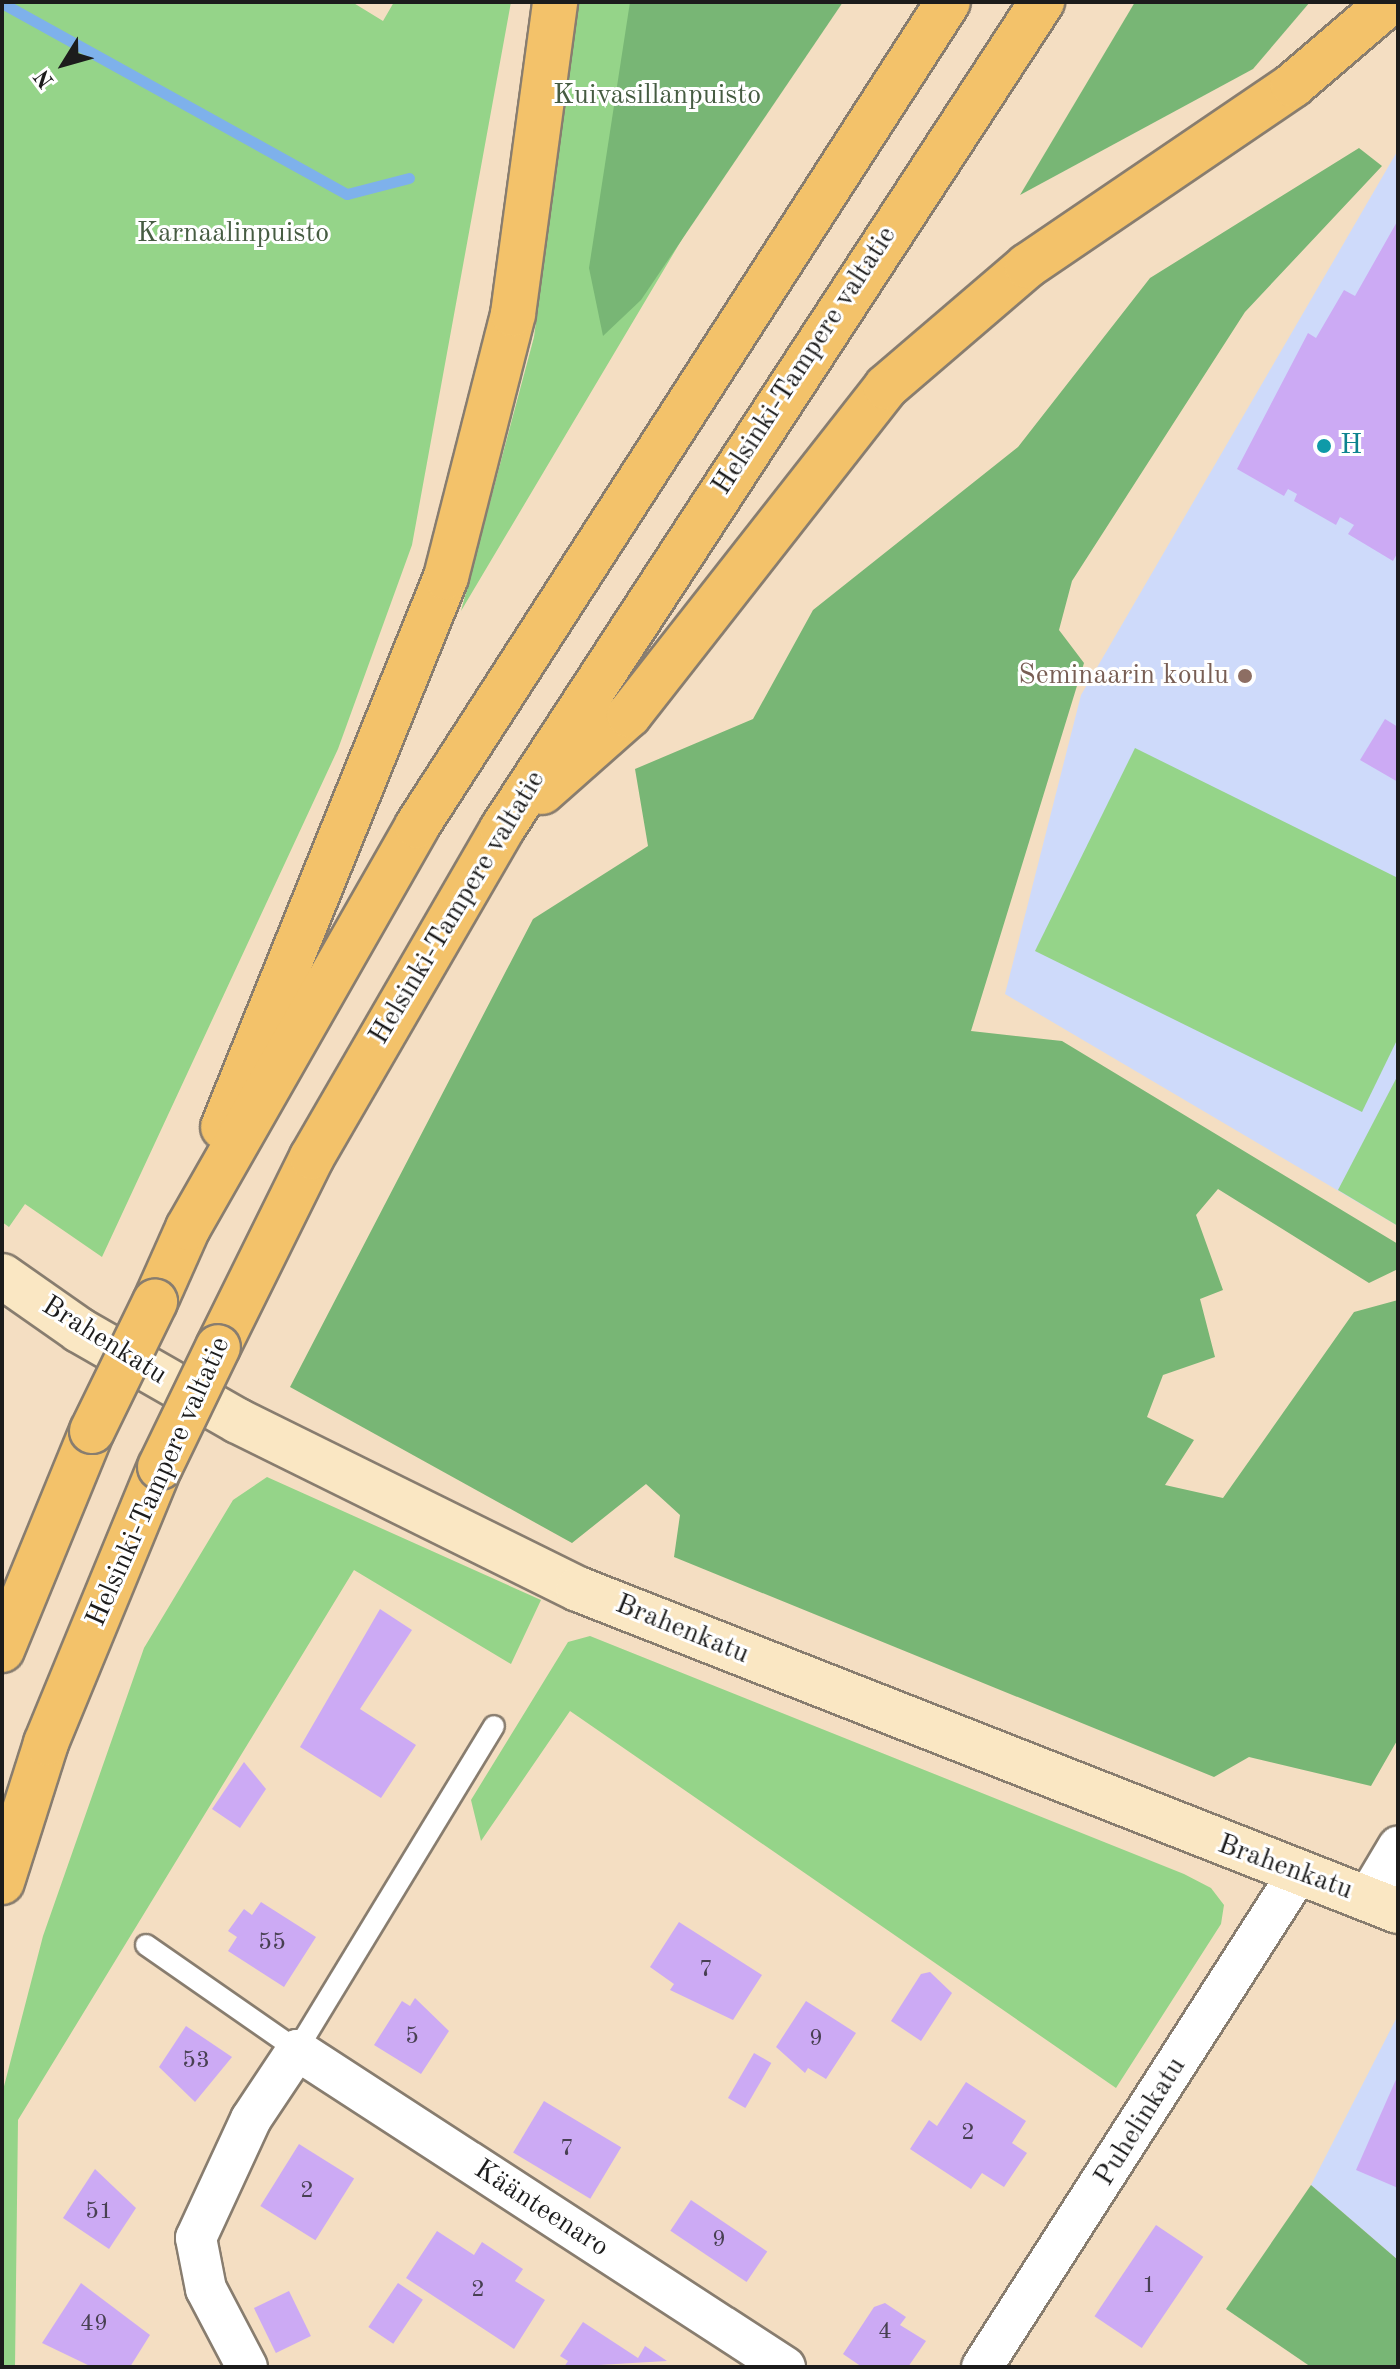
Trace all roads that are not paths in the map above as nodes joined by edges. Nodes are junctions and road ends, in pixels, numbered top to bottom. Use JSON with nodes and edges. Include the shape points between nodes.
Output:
{"nodes":[{"id":1,"x":555,"y":2,"type":"edge"},
{"id":2,"x":948,"y":2,"type":"edge"},
{"id":3,"x":1042,"y":2,"type":"edge"},
{"id":4,"x":1390,"y":2,"type":"edge"},
{"id":5,"x":502,"y":829,"type":"junction"},
{"id":6,"x":188,"y":1228,"type":"junction"},
{"id":7,"x":2,"y":1276,"type":"edge"},
{"id":8,"x":2,"y":1650,"type":"edge"},
{"id":9,"x":494,"y":1726,"type":"dead end"},
{"id":10,"x":1398,"y":1847,"type":"edge"},
{"id":11,"x":1297,"y":1875,"type":"junction"},
{"id":12,"x":2,"y":1882,"type":"edge"},
{"id":13,"x":1382,"y":1905,"type":"edge"},
{"id":14,"x":146,"y":1945,"type":"dead end"},
{"id":15,"x":297,"y":2050,"type":"junction"},
{"id":16,"x":247,"y":2367,"type":"edge"},
{"id":17,"x":785,"y":2367,"type":"edge"},
{"id":18,"x":982,"y":2367,"type":"edge"}],
"edges":[{"from":1,"to":6,"type":"highway","via":[[513,314],[446,577],[380,752],[256,1032]]},
{"from":2,"to":6,"type":"highway","via":[[417,826]]},
{"from":3,"to":5,"type":"highway","name":"Helsinki-Tampere valtatie"},
{"from":4,"to":5,"type":"highway","via":[[1293,85],[1027,266],[886,387],[629,715]]},
{"from":5,"to":12,"type":"highway","name":"Helsinki-Tampere valtatie","bridge":true,"via":[[312,1157],[160,1467],[46,1743]]},
{"from":6,"to":8,"type":"highway","bridge":true,"via":[[92,1431]]},
{"from":7,"to":11,"type":"main road","name":"Brahenkatu","via":[[79,1330],[238,1421],[578,1589]]},
{"from":9,"to":15,"type":"lane"},
{"from":10,"to":13,"type":"street"},
{"from":11,"to":13,"type":"main road","name":"Brahenkatu"},
{"from":11,"to":18,"type":"street","name":"Puhelinkatu"},
{"from":14,"to":15,"type":"lane"},
{"from":15,"to":16,"type":"street","via":[[212,2190],[196,2238],[206,2289]]},
{"from":15,"to":17,"type":"street","name":"Käänteenaro"}]}
